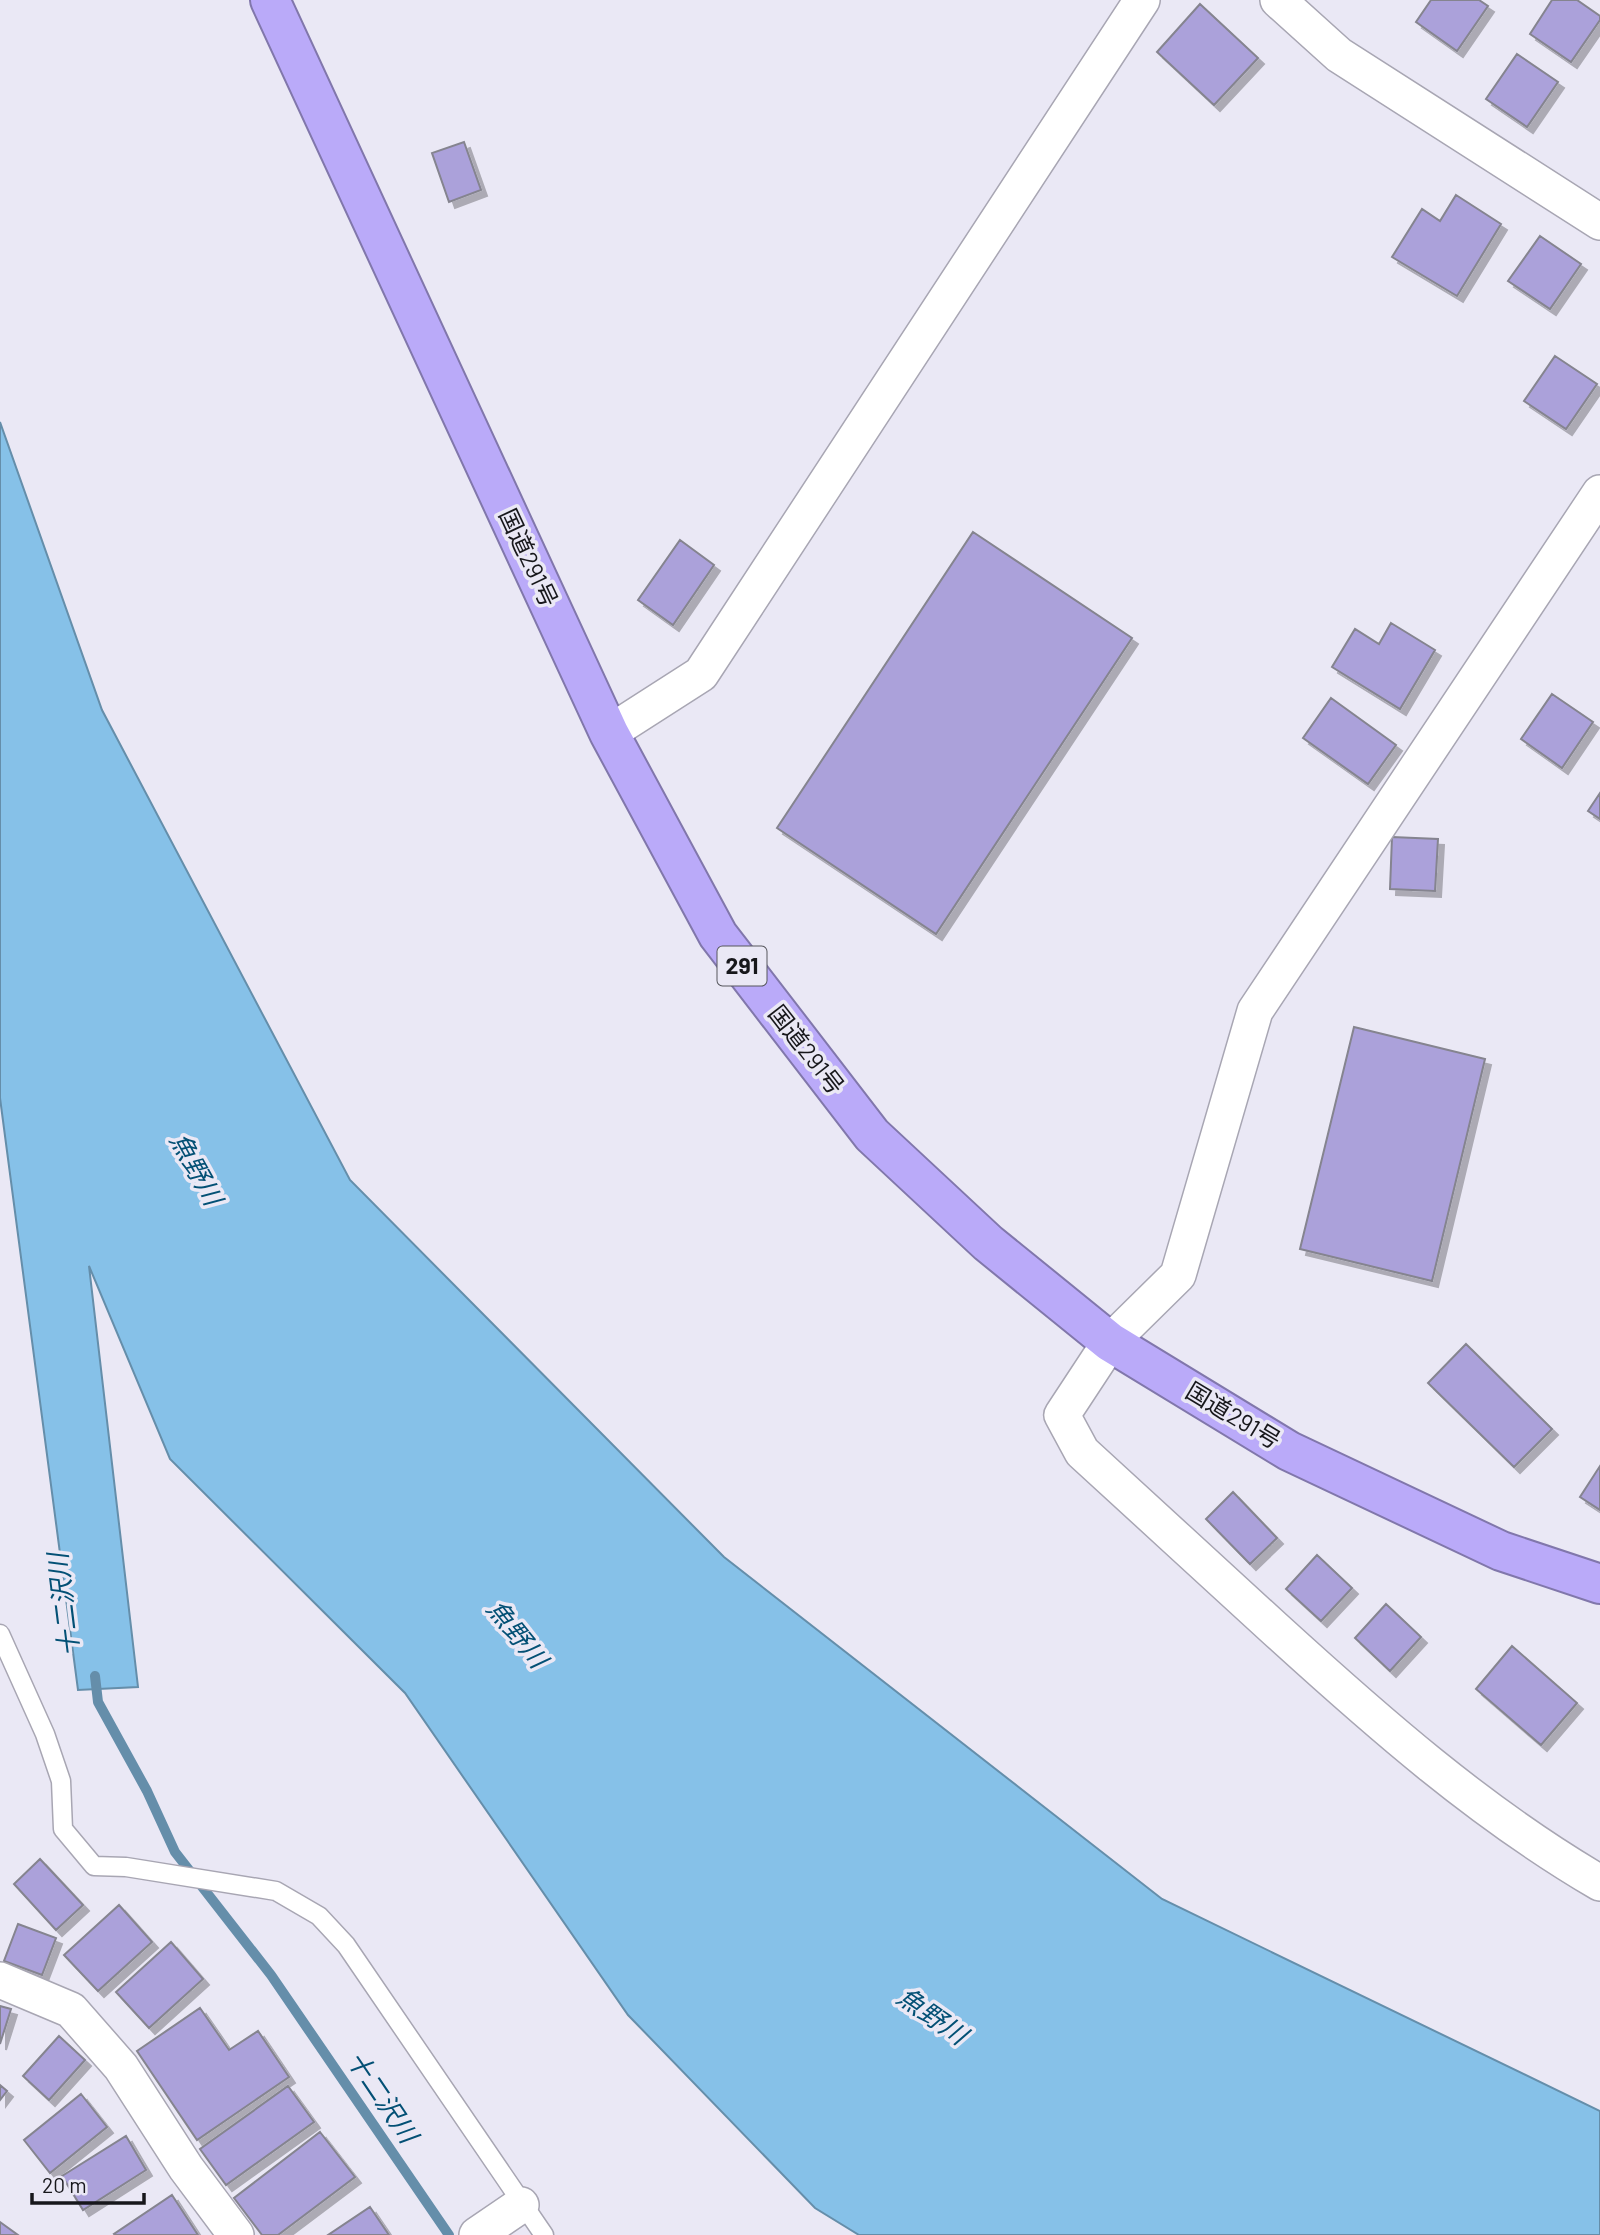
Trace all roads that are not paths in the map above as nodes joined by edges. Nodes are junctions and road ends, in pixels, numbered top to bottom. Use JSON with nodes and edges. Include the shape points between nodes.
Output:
{"nodes":[{"id":1,"x":270,"y":0,"type":"edge"},
{"id":2,"x":1142,"y":0,"type":"edge"},
{"id":3,"x":1278,"y":0,"type":"edge"},
{"id":4,"x":1600,"y":222,"type":"edge"},
{"id":5,"x":1600,"y":493,"type":"edge"},
{"id":6,"x":609,"y":733,"type":"junction"},
{"id":7,"x":1111,"y":1342,"type":"junction"},
{"id":8,"x":1600,"y":1584,"type":"edge"},
{"id":9,"x":0,"y":1634,"type":"edge"},
{"id":10,"x":1600,"y":1882,"type":"edge"},
{"id":11,"x":0,"y":1980,"type":"edge"},
{"id":12,"x":521,"y":2205,"type":"junction"},
{"id":13,"x":483,"y":2231,"type":"edge"},
{"id":14,"x":236,"y":2235,"type":"edge"},
{"id":15,"x":544,"y":2235,"type":"edge"}],
"edges":[{"from":1,"to":6,"type":"highway","name":"国道291号","number":"291"},
{"from":2,"to":6,"type":"street","via":[[701,674]]},
{"from":3,"to":4,"type":"street","via":[[1339,55]]},
{"from":5,"to":7,"type":"street","via":[[1255,1011],[1178,1275]]},
{"from":6,"to":7,"type":"highway","name":"国道291号","number":"291","via":[[718,935],[872,1135],[988,1243]]},
{"from":7,"to":8,"type":"highway","name":"国道291号","number":"291","via":[[1289,1451],[1501,1551]]},
{"from":7,"to":10,"type":"street","via":[[1062,1415],[1082,1452],[1443,1776],[1558,1858]]},
{"from":9,"to":12,"type":"lane","via":[[61,1781],[63,1829],[94,1866],[276,1891],[319,1916],[346,1945]]},
{"from":11,"to":14,"type":"street","via":[[71,2010],[121,2067]]},
{"from":12,"to":13,"type":"street"},
{"from":12,"to":15,"type":"lane"}]}
